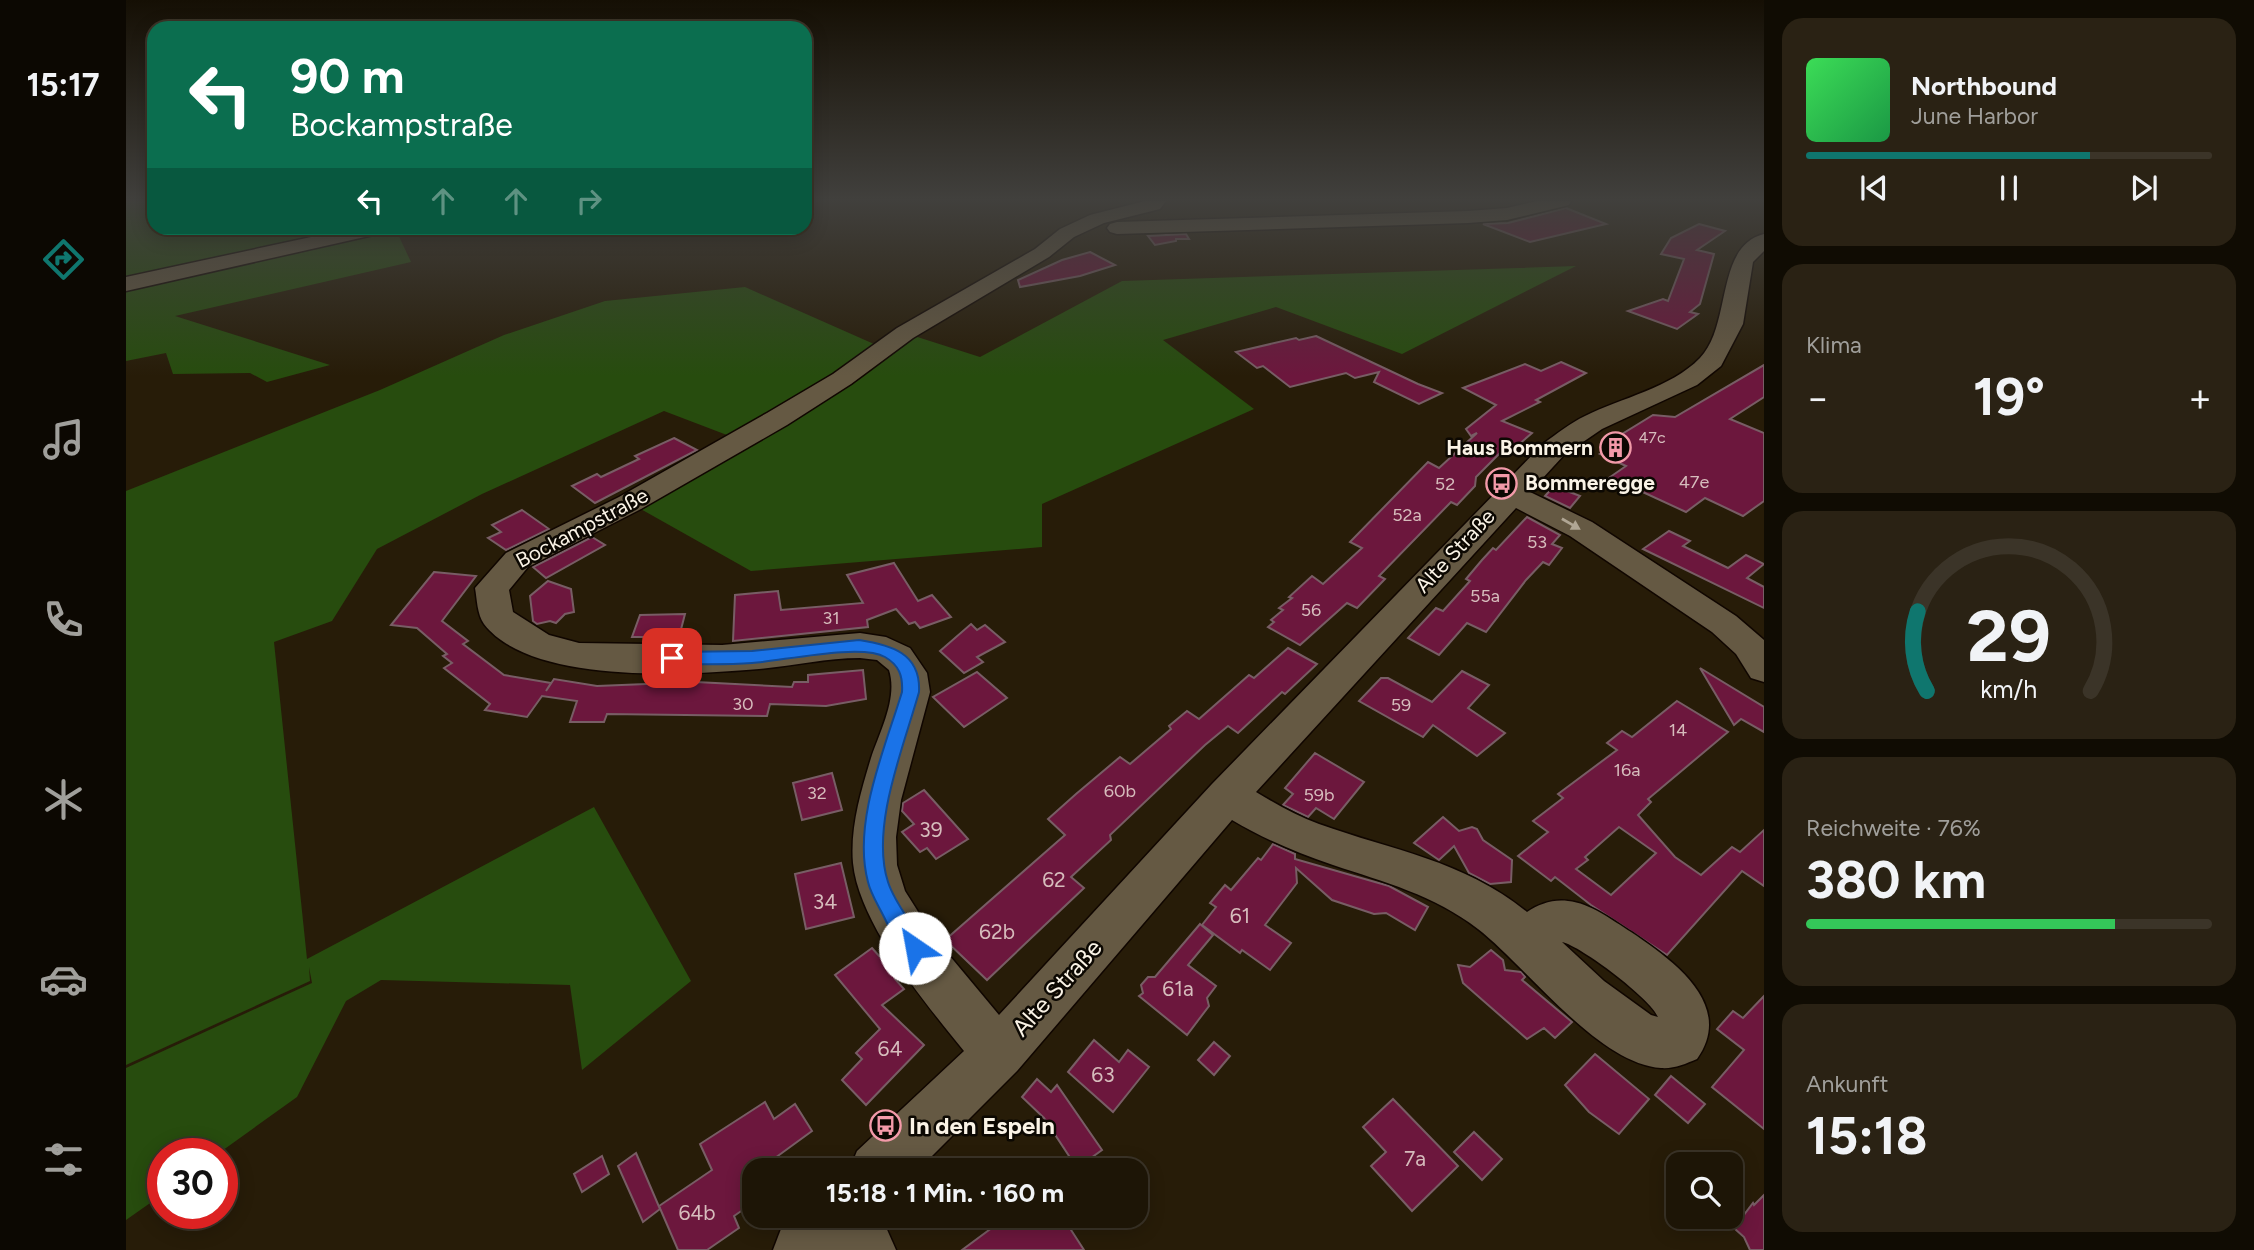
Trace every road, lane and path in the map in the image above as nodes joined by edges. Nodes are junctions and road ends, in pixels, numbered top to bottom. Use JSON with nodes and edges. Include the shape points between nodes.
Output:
{"nodes":[{"id":1,"x":237,"y":259,"type":"edge"},
{"id":2,"x":1031,"y":259,"type":"edge"},
{"id":3,"x":1744,"y":259,"type":"edge"},
{"id":4,"x":126,"y":284,"type":"edge"},
{"id":5,"x":1510,"y":494,"type":"junction"},
{"id":6,"x":1764,"y":669,"type":"edge"},
{"id":7,"x":1227,"y":796,"type":"junction"},
{"id":8,"x":1543,"y":957,"type":"dead end"},
{"id":9,"x":999,"y":1053,"type":"junction"},
{"id":10,"x":890,"y":1158,"type":"edge"},
{"id":11,"x":823,"y":1228,"type":"edge"},
{"id":12,"x":855,"y":1228,"type":"edge"},
{"id":13,"x":802,"y":1250,"type":"edge"},
{"id":14,"x":867,"y":1250,"type":"edge"}],
"edges":[{"from":1,"to":4,"type":"street"},
{"from":2,"to":9,"type":"street","name":"Bockampstraße","via":[[905,333],[777,419],[630,503],[517,559],[492,588],[497,618],[520,637],[571,656],[752,657],[859,645],[896,656],[912,677],[911,692],[883,784],[873,839],[878,882],[902,932]]},
{"from":3,"to":5,"type":"street","name":"Alte Straße","via":[[1731,324],[1712,361],[1688,380],[1577,432]]},
{"from":5,"to":6,"type":"street","one_way":true,"via":[[1581,530],[1724,624],[1749,645]]},
{"from":5,"to":7,"type":"street","name":"Alte Straße"},
{"from":7,"to":8,"type":"street","via":[[1312,839],[1462,892],[1494,912]]},
{"from":7,"to":9,"type":"street","name":"Alte Straße"},
{"from":9,"to":10,"type":"street","name":"Alte Straße"},
{"from":11,"to":13,"type":"street"},
{"from":12,"to":14,"type":"street"}]}
